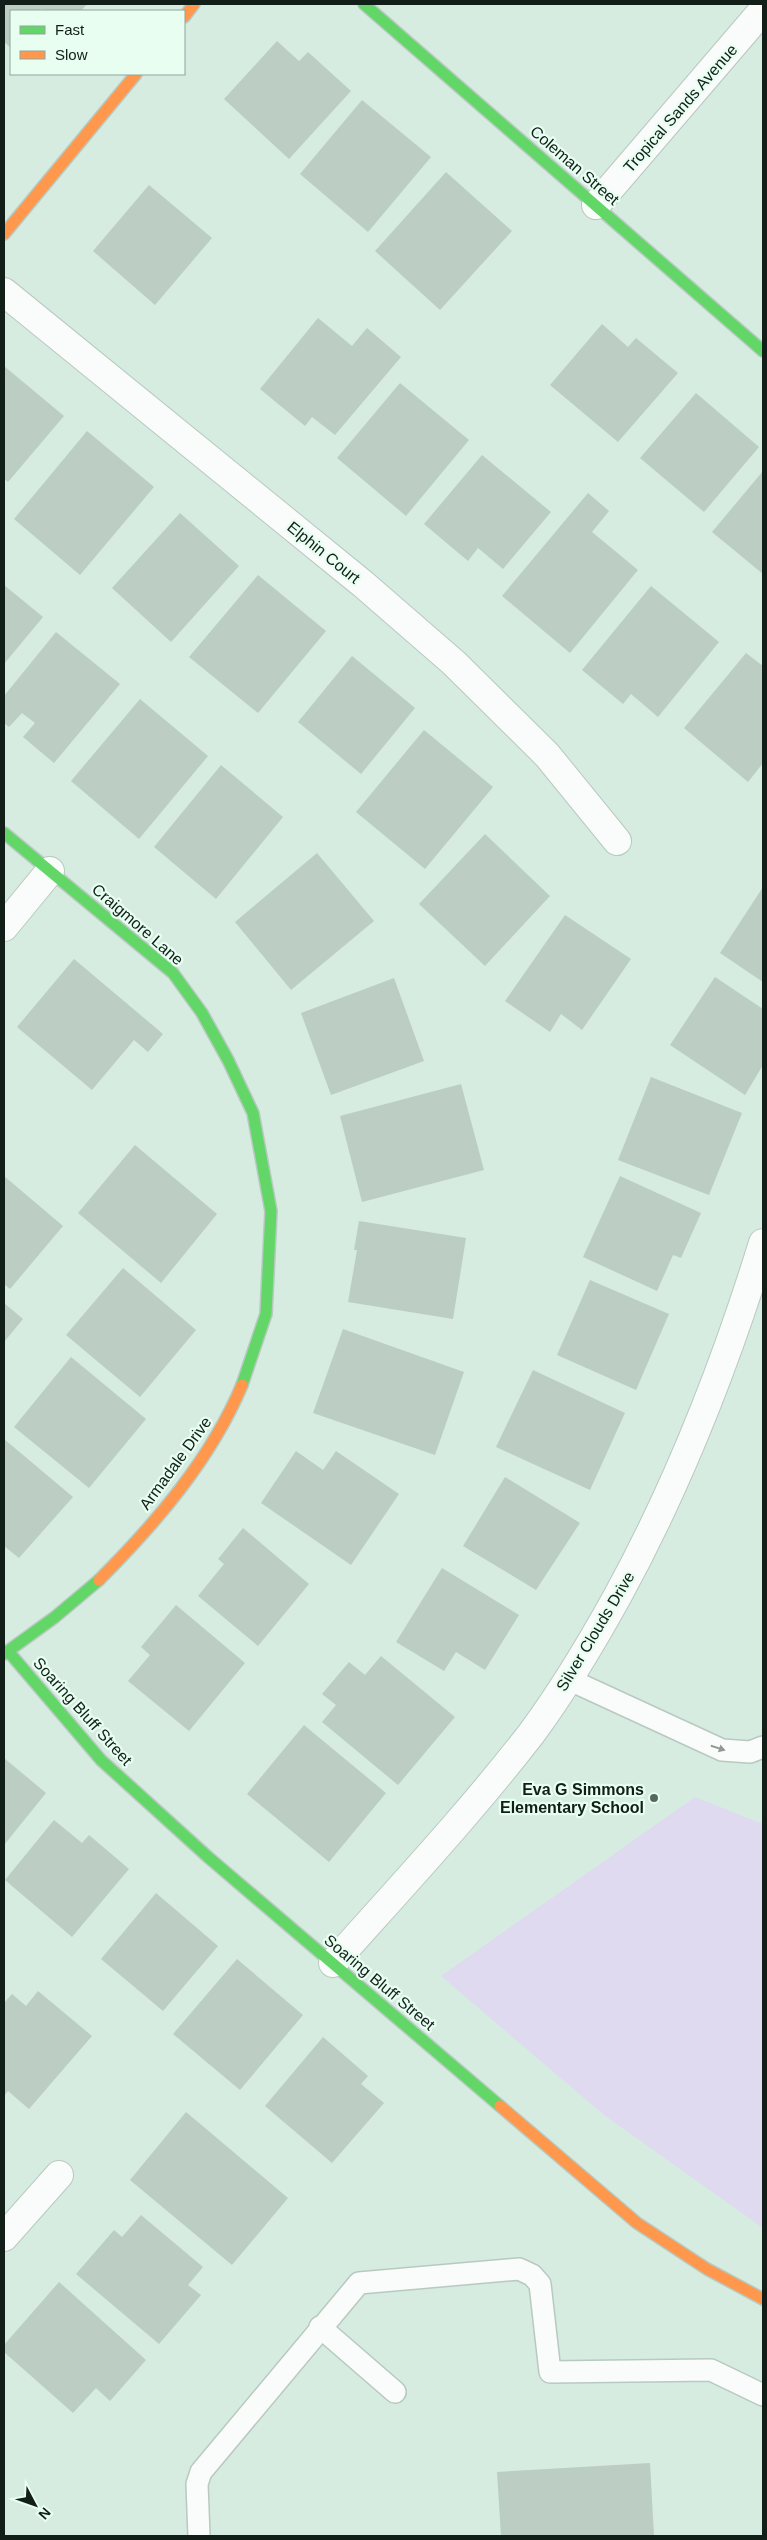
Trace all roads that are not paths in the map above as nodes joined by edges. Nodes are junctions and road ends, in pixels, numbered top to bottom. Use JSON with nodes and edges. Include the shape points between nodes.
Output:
{"nodes":[{"id":1,"x":194,"y":4,"type":"edge"},
{"id":2,"x":364,"y":4,"type":"edge"},
{"id":3,"x":763,"y":10,"type":"edge"},
{"id":4,"x":185,"y":16,"type":"edge"},
{"id":5,"x":135,"y":75,"type":"edge"},
{"id":6,"x":596,"y":205,"type":"junction"},
{"id":7,"x":4,"y":234,"type":"edge"},
{"id":8,"x":4,"y":292,"type":"edge"},
{"id":9,"x":763,"y":351,"type":"edge"},
{"id":10,"x":4,"y":834,"type":"edge"},
{"id":11,"x":617,"y":841,"type":"dead end"},
{"id":12,"x":50,"y":871,"type":"junction"},
{"id":13,"x":4,"y":927,"type":"edge"},
{"id":14,"x":253,"y":1113,"type":"joint"},
{"id":15,"x":763,"y":1243,"type":"edge"},
{"id":16,"x":6,"y":1653,"type":"edge"},
{"id":17,"x":568,"y":1678,"type":"junction"},
{"id":18,"x":763,"y":1747,"type":"edge"},
{"id":19,"x":332,"y":1963,"type":"junction"},
{"id":20,"x":59,"y":2175,"type":"dead end"},
{"id":21,"x":4,"y":2237,"type":"edge"},
{"id":22,"x":763,"y":2300,"type":"edge"},
{"id":23,"x":320,"y":2328,"type":"junction"},
{"id":24,"x":395,"y":2392,"type":"dead end"},
{"id":25,"x":763,"y":2395,"type":"edge"},
{"id":26,"x":199,"y":2536,"type":"edge"}],
"edges":[{"from":1,"to":4,"type":"street"},
{"from":2,"to":6,"type":"street","name":"Coleman Street"},
{"from":3,"to":6,"type":"street","name":"Tropical Sands Avenue"},
{"from":5,"to":7,"type":"street"},
{"from":6,"to":9,"type":"street","name":"Coleman Street"},
{"from":8,"to":11,"type":"street","name":"Elphin Court","via":[[363,584],[454,663],[547,755]]},
{"from":10,"to":12,"type":"street","name":"Craigmore Lane"},
{"from":12,"to":13,"type":"street"},
{"from":12,"to":14,"type":"street","name":"Craigmore Lane","via":[[173,973],[202,1013]]},
{"from":14,"to":16,"type":"street","name":"Armadale Drive","via":[[271,1211],[267,1305],[251,1364],[228,1419],[198,1464],[127,1552],[94,1584]]},
{"from":15,"to":17,"type":"street","name":"Silver Clouds Drive","via":[[738,1326],[683,1466],[644,1547],[590,1646]]},
{"from":16,"to":19,"type":"street","name":"Soaring Bluff Street","via":[[101,1760]]},
{"from":17,"to":18,"type":"lane","one_way":true,"via":[[722,1750],[750,1752]]},
{"from":17,"to":19,"type":"street","name":"Silver Clouds Drive","via":[[532,1733]]},
{"from":19,"to":22,"type":"street","name":"Soaring Bluff Street","via":[[637,2223],[706,2269]]},
{"from":20,"to":21,"type":"street"},
{"from":23,"to":24,"type":"lane"},
{"from":23,"to":25,"type":"lane","via":[[359,2283],[519,2270],[532,2275],[540,2284],[550,2372],[711,2370]]},
{"from":23,"to":26,"type":"lane","via":[[201,2472],[197,2484]]}]}
